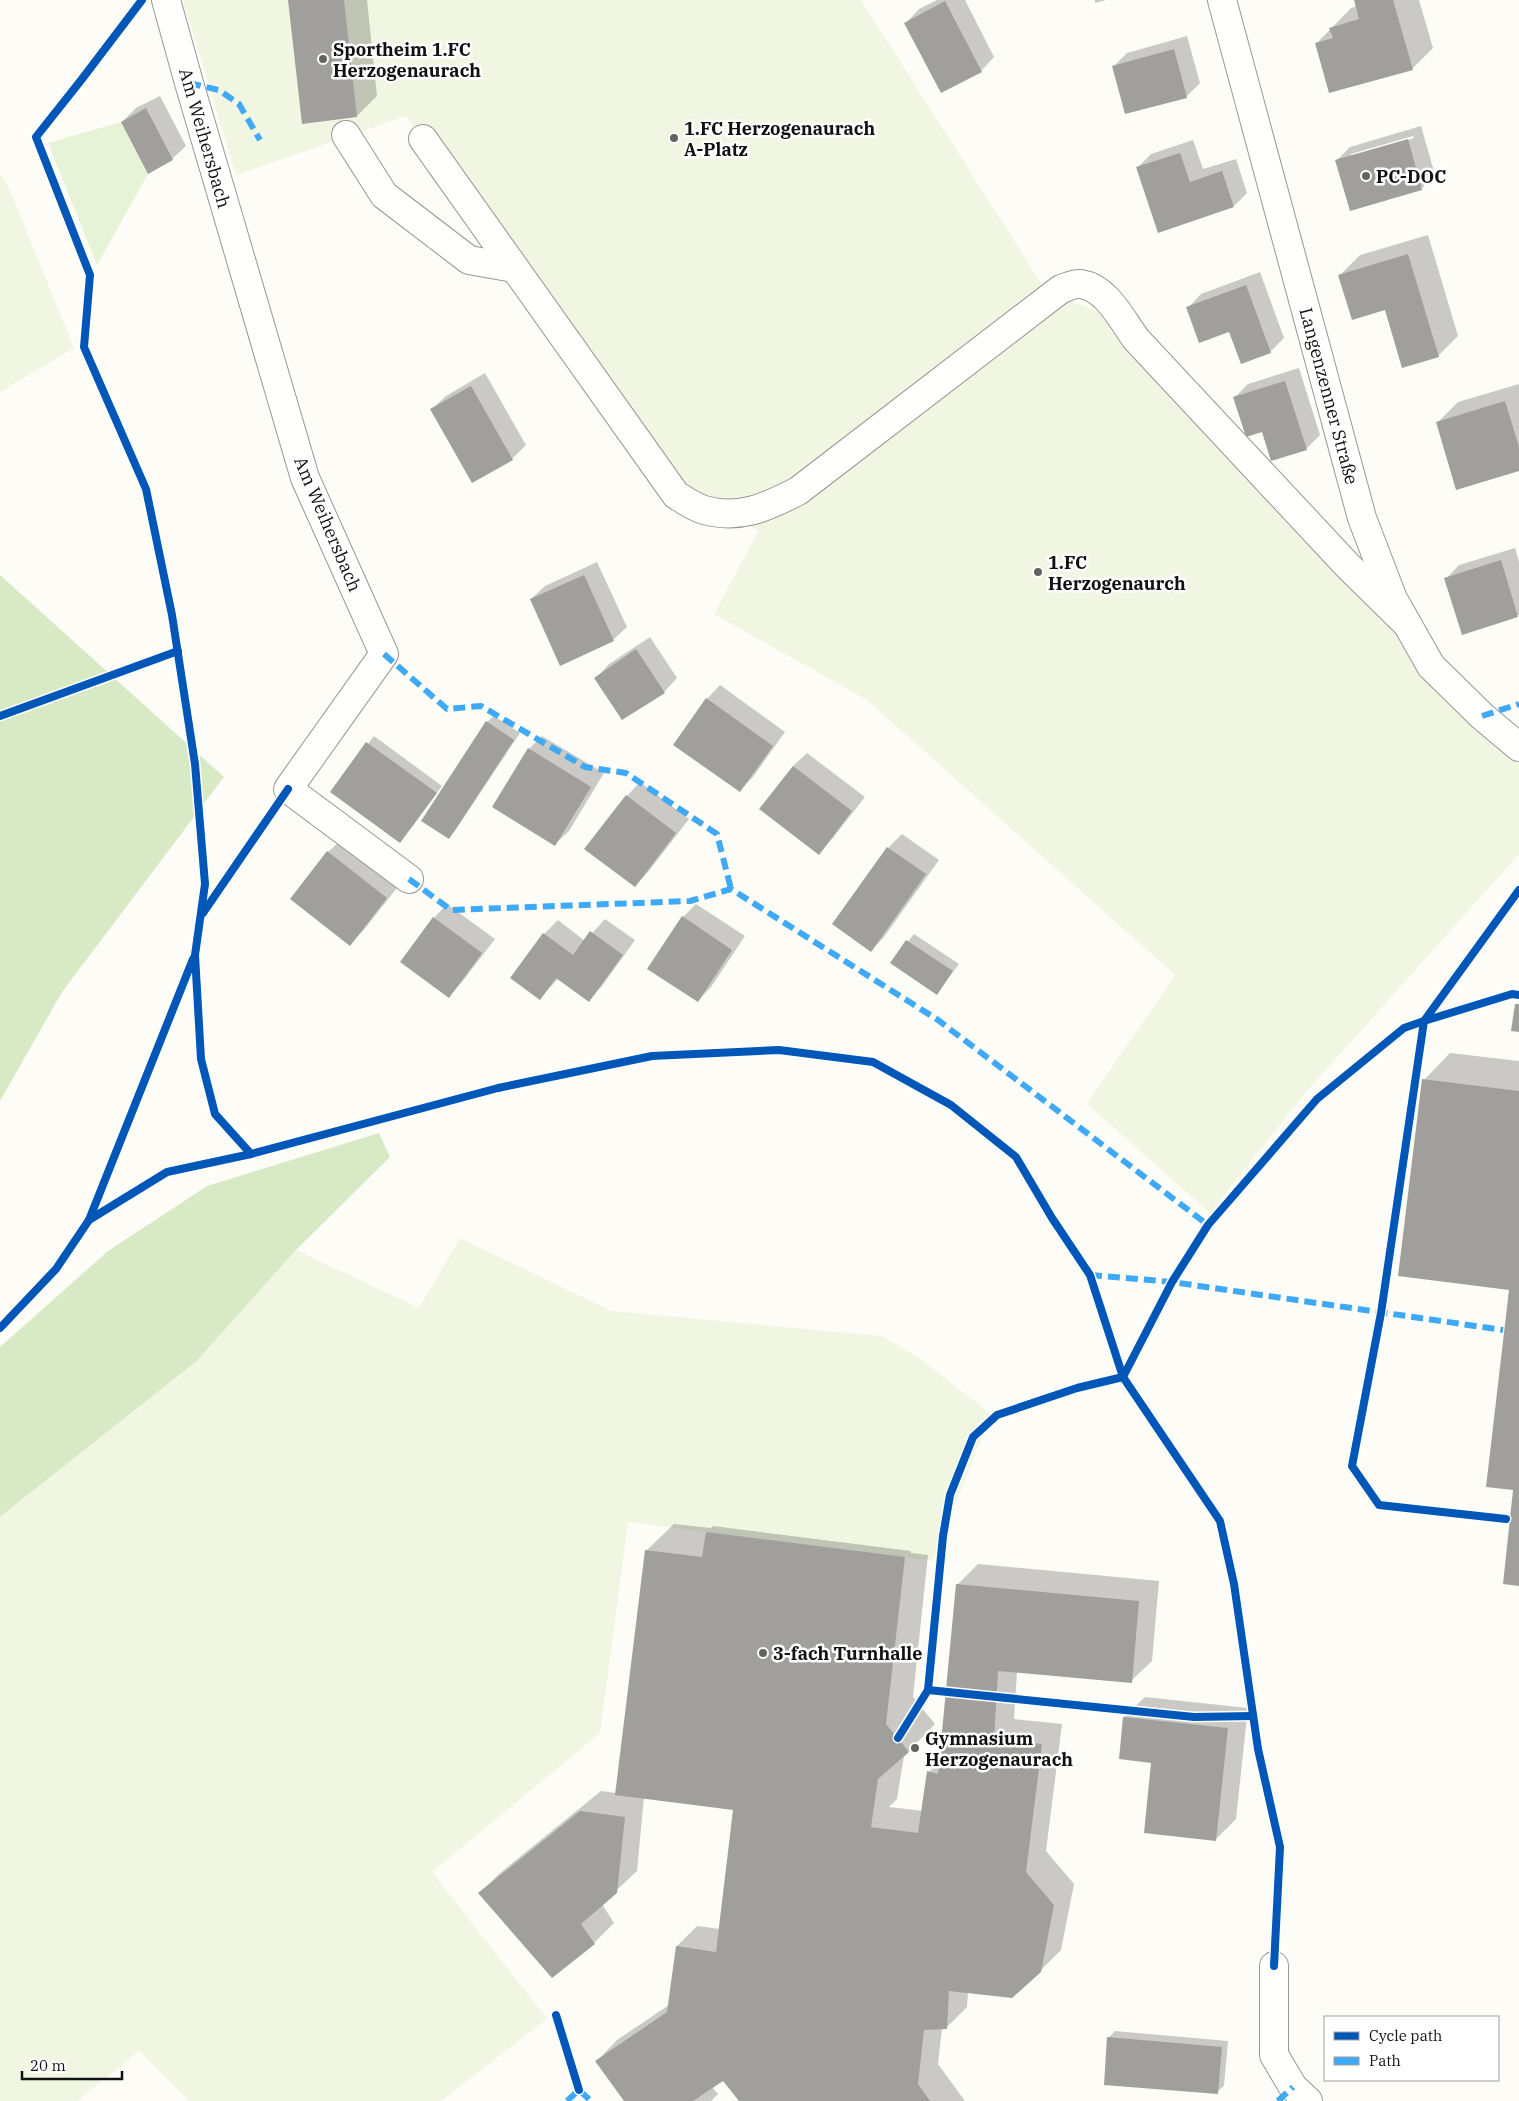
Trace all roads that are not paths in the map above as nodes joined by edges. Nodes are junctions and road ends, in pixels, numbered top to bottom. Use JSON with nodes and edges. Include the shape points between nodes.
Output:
{"nodes":[{"id":1,"x":166,"y":0,"type":"edge"},
{"id":2,"x":1222,"y":0,"type":"edge"},
{"id":3,"x":346,"y":136,"type":"dead end"},
{"id":4,"x":423,"y":139,"type":"dead end"},
{"id":5,"x":514,"y":268,"type":"junction"},
{"id":6,"x":1407,"y":624,"type":"junction"},
{"id":7,"x":1519,"y":748,"type":"edge"},
{"id":8,"x":409,"y":879,"type":"dead end"},
{"id":9,"x":1274,"y":1966,"type":"dead end"},
{"id":10,"x":1308,"y":2101,"type":"edge"}],
"edges":[{"from":1,"to":8,"type":"street","name":"Am Weihersbach","via":[[305,478],[384,654],[288,789]]},
{"from":2,"to":6,"type":"street","name":"Langenzenner Straße","via":[[1362,518],[1393,599]]},
{"from":3,"to":5,"type":"street","via":[[384,195],[469,260]]},
{"from":4,"to":5,"type":"street"},
{"from":5,"to":6,"type":"street","via":[[676,495],[703,510],[732,514],[764,508],[798,491],[1062,289],[1079,284],[1095,288],[1136,339],[1347,566]]},
{"from":6,"to":7,"type":"street","name":"Langenzenner Straße","via":[[1431,666]]},
{"from":9,"to":10,"type":"street","via":[[1274,2055],[1293,2087]]}]}
